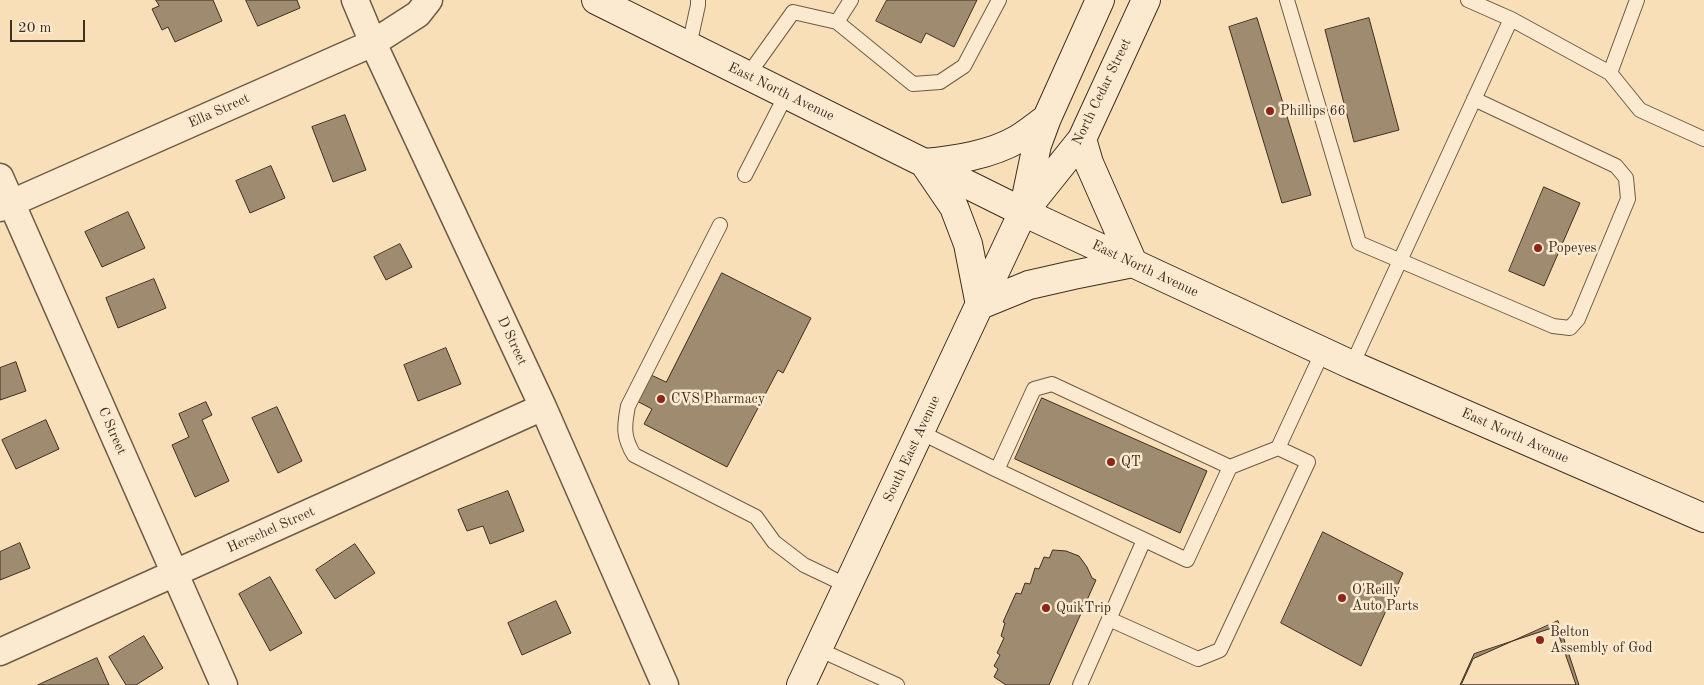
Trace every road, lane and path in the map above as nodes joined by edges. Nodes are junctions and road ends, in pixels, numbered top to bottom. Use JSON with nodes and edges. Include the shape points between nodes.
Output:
{"nodes":[{"id":1,"x":355,"y":0,"type":"edge"},
{"id":2,"x":429,"y":0,"type":"edge"},
{"id":3,"x":596,"y":0,"type":"edge"},
{"id":4,"x":698,"y":0,"type":"edge"},
{"id":5,"x":851,"y":0,"type":"edge"},
{"id":6,"x":999,"y":0,"type":"edge"},
{"id":7,"x":1100,"y":0,"type":"edge"},
{"id":8,"x":1146,"y":0,"type":"edge"},
{"id":9,"x":1287,"y":0,"type":"edge"},
{"id":10,"x":1468,"y":0,"type":"edge"},
{"id":11,"x":1637,"y":0,"type":"edge"},
{"id":12,"x":1511,"y":19,"type":"junction"},
{"id":13,"x":837,"y":22,"type":"junction"},
{"id":14,"x":373,"y":43,"type":"junction"},
{"id":15,"x":689,"y":46,"type":"junction"},
{"id":16,"x":1610,"y":73,"type":"junction"},
{"id":17,"x":748,"y":75,"type":"junction"},
{"id":18,"x":786,"y":95,"type":"junction"},
{"id":19,"x":1474,"y":99,"type":"junction"},
{"id":20,"x":1047,"y":118,"type":"junction"},
{"id":21,"x":1082,"y":139,"type":"junction"},
{"id":22,"x":1704,"y":139,"type":"edge"},
{"id":23,"x":924,"y":163,"type":"junction"},
{"id":24,"x":745,"y":176,"type":"dead end"},
{"id":25,"x":0,"y":177,"type":"edge"},
{"id":26,"x":6,"y":205,"type":"edge"},
{"id":27,"x":1023,"y":212,"type":"junction"},
{"id":28,"x":720,"y":225,"type":"dead end"},
{"id":29,"x":1400,"y":260,"type":"junction"},
{"id":30,"x":1133,"y":263,"type":"junction"},
{"id":31,"x":980,"y":305,"type":"junction"},
{"id":32,"x":1323,"y":351,"type":"junction"},
{"id":33,"x":1352,"y":365,"type":"junction"},
{"id":34,"x":543,"y":407,"type":"junction"},
{"id":35,"x":920,"y":432,"type":"junction"},
{"id":36,"x":1278,"y":448,"type":"junction"},
{"id":37,"x":1230,"y":467,"type":"junction"},
{"id":38,"x":997,"y":470,"type":"junction"},
{"id":39,"x":1704,"y":518,"type":"edge"},
{"id":40,"x":1144,"y":540,"type":"junction"},
{"id":41,"x":175,"y":573,"type":"junction"},
{"id":42,"x":848,"y":586,"type":"junction"},
{"id":43,"x":1109,"y":619,"type":"junction"},
{"id":44,"x":818,"y":649,"type":"junction"},
{"id":45,"x":0,"y":652,"type":"edge"},
{"id":46,"x":224,"y":685,"type":"edge"},
{"id":47,"x":665,"y":685,"type":"edge"},
{"id":48,"x":801,"y":685,"type":"edge"},
{"id":49,"x":897,"y":685,"type":"edge"},
{"id":50,"x":1080,"y":685,"type":"edge"}],
"edges":[{"from":1,"to":14,"type":"street","name":"D Street"},
{"from":2,"to":14,"type":"street","name":"Ella Street","via":[[418,14]]},
{"from":3,"to":15,"type":"main road","name":"East North Avenue"},
{"from":4,"to":15,"type":"lane"},
{"from":5,"to":13,"type":"lane"},
{"from":6,"to":13,"type":"lane","via":[[964,66],[940,82],[914,84]]},
{"from":7,"to":20,"type":"main road"},
{"from":8,"to":21,"type":"main road","name":"North Cedar Street"},
{"from":9,"to":29,"type":"lane","via":[[1359,243]]},
{"from":10,"to":12,"type":"lane"},
{"from":11,"to":16,"type":"lane"},
{"from":12,"to":16,"type":"lane"},
{"from":12,"to":19,"type":"lane"},
{"from":13,"to":17,"type":"lane","via":[[793,12]]},
{"from":14,"to":26,"type":"street","name":"Ella Street"},
{"from":14,"to":34,"type":"street","name":"D Street"},
{"from":15,"to":17,"type":"main road","name":"East North Avenue"},
{"from":16,"to":22,"type":"lane","via":[[1640,110]]},
{"from":17,"to":18,"type":"main road","name":"East North Avenue"},
{"from":18,"to":23,"type":"main road","name":"East North Avenue"},
{"from":18,"to":24,"type":"lane"},
{"from":19,"to":29,"type":"lane"},
{"from":19,"to":29,"type":"lane","via":[[1616,166],[1626,178],[1628,199],[1578,319],[1570,328],[1553,326]]},
{"from":20,"to":23,"type":"main road","via":[[1019,139],[997,148],[957,160]]},
{"from":20,"to":27,"type":"main road","via":[[1037,145]]},
{"from":21,"to":27,"type":"main road","name":"North Cedar Street"},
{"from":21,"to":30,"type":"main road","via":[[1089,163]]},
{"from":23,"to":27,"type":"main road","name":"East North Avenue"},
{"from":23,"to":31,"type":"main road","via":[[954,207],[968,244]]},
{"from":25,"to":26,"type":"street","name":"C Street"},
{"from":26,"to":41,"type":"street","name":"C Street"},
{"from":27,"to":30,"type":"main road","name":"East North Avenue"},
{"from":27,"to":31,"type":"main road","name":"South East Avenue"},
{"from":28,"to":42,"type":"lane","via":[[628,406],[624,430],[627,444],[634,455],[756,517],[774,542],[804,565]]},
{"from":29,"to":33,"type":"lane"},
{"from":30,"to":31,"type":"main road","via":[[1029,286]]},
{"from":30,"to":32,"type":"main road","name":"East North Avenue"},
{"from":31,"to":35,"type":"main road","name":"South East Avenue"},
{"from":32,"to":33,"type":"main road","name":"East North Avenue"},
{"from":32,"to":36,"type":"lane"},
{"from":33,"to":39,"type":"main road","name":"East North Avenue"},
{"from":34,"to":41,"type":"street","name":"Herschel Street"},
{"from":34,"to":47,"type":"street","name":"D Street"},
{"from":35,"to":38,"type":"lane"},
{"from":35,"to":42,"type":"main road","name":"South East Avenue"},
{"from":36,"to":37,"type":"lane"},
{"from":36,"to":43,"type":"lane","via":[[1308,462],[1220,650],[1198,659]]},
{"from":37,"to":38,"type":"lane","via":[[1052,384],[1034,389]]},
{"from":37,"to":40,"type":"lane","via":[[1187,560]]},
{"from":38,"to":40,"type":"lane"},
{"from":40,"to":43,"type":"lane"},
{"from":41,"to":45,"type":"street","name":"Herschel Street"},
{"from":41,"to":46,"type":"street","name":"C Street"},
{"from":42,"to":44,"type":"main road","name":"South East Avenue"},
{"from":43,"to":50,"type":"lane"},
{"from":44,"to":48,"type":"main road","name":"South East Avenue"},
{"from":44,"to":49,"type":"lane"}]}
